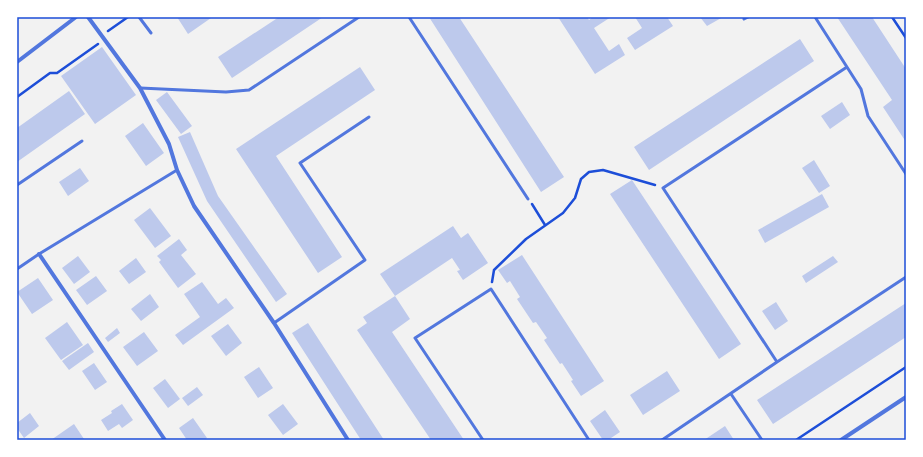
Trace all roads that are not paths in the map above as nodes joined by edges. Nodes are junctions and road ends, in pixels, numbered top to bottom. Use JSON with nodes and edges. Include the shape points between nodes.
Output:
{"nodes":[{"id":1,"x":76,"y":17,"type":"edge"},
{"id":2,"x":88,"y":17,"type":"edge"},
{"id":3,"x":139,"y":17,"type":"edge"},
{"id":4,"x":359,"y":17,"type":"edge"},
{"id":5,"x":409,"y":17,"type":"edge"},
{"id":6,"x":815,"y":17,"type":"edge"},
{"id":7,"x":151,"y":33,"type":"dead end"},
{"id":8,"x":17,"y":62,"type":"edge"},
{"id":9,"x":847,"y":67,"type":"junction"},
{"id":10,"x":140,"y":88,"type":"junction"},
{"id":11,"x":369,"y":118,"type":"dead end"},
{"id":12,"x":82,"y":141,"type":"dead end"},
{"id":13,"x":177,"y":170,"type":"junction"},
{"id":14,"x":906,"y":174,"type":"edge"},
{"id":15,"x":17,"y":185,"type":"edge"},
{"id":16,"x":528,"y":199,"type":"road end"},
{"id":17,"x":40,"y":254,"type":"junction"},
{"id":18,"x":17,"y":269,"type":"edge"},
{"id":19,"x":906,"y":277,"type":"edge"},
{"id":20,"x":274,"y":323,"type":"junction"},
{"id":21,"x":777,"y":362,"type":"junction"},
{"id":22,"x":731,"y":394,"type":"junction"},
{"id":23,"x":906,"y":397,"type":"edge"},
{"id":24,"x":165,"y":440,"type":"edge"},
{"id":25,"x":348,"y":440,"type":"edge"},
{"id":26,"x":483,"y":440,"type":"edge"},
{"id":27,"x":590,"y":440,"type":"edge"},
{"id":28,"x":662,"y":440,"type":"edge"},
{"id":29,"x":762,"y":440,"type":"edge"},
{"id":30,"x":841,"y":440,"type":"edge"}],
"edges":[{"from":1,"to":8,"type":"street"},
{"from":2,"to":10,"type":"street"},
{"from":3,"to":7,"type":"lane"},
{"from":4,"to":10,"type":"lane","via":[[249,90],[226,92]]},
{"from":5,"to":16,"type":"lane"},
{"from":6,"to":9,"type":"lane"},
{"from":9,"to":14,"type":"lane","via":[[861,89],[868,116]]},
{"from":9,"to":21,"type":"lane","via":[[663,188]]},
{"from":10,"to":13,"type":"street","via":[[169,144]]},
{"from":11,"to":20,"type":"lane","via":[[300,163],[365,260]]},
{"from":12,"to":15,"type":"lane"},
{"from":13,"to":17,"type":"lane"},
{"from":13,"to":20,"type":"street","via":[[194,206]]},
{"from":17,"to":18,"type":"lane"},
{"from":17,"to":24,"type":"street"},
{"from":19,"to":21,"type":"lane"},
{"from":20,"to":25,"type":"street"},
{"from":21,"to":22,"type":"lane"},
{"from":22,"to":28,"type":"lane"},
{"from":22,"to":29,"type":"lane"},
{"from":23,"to":30,"type":"street"},
{"from":26,"to":27,"type":"lane","via":[[415,338],[491,289]]}]}
